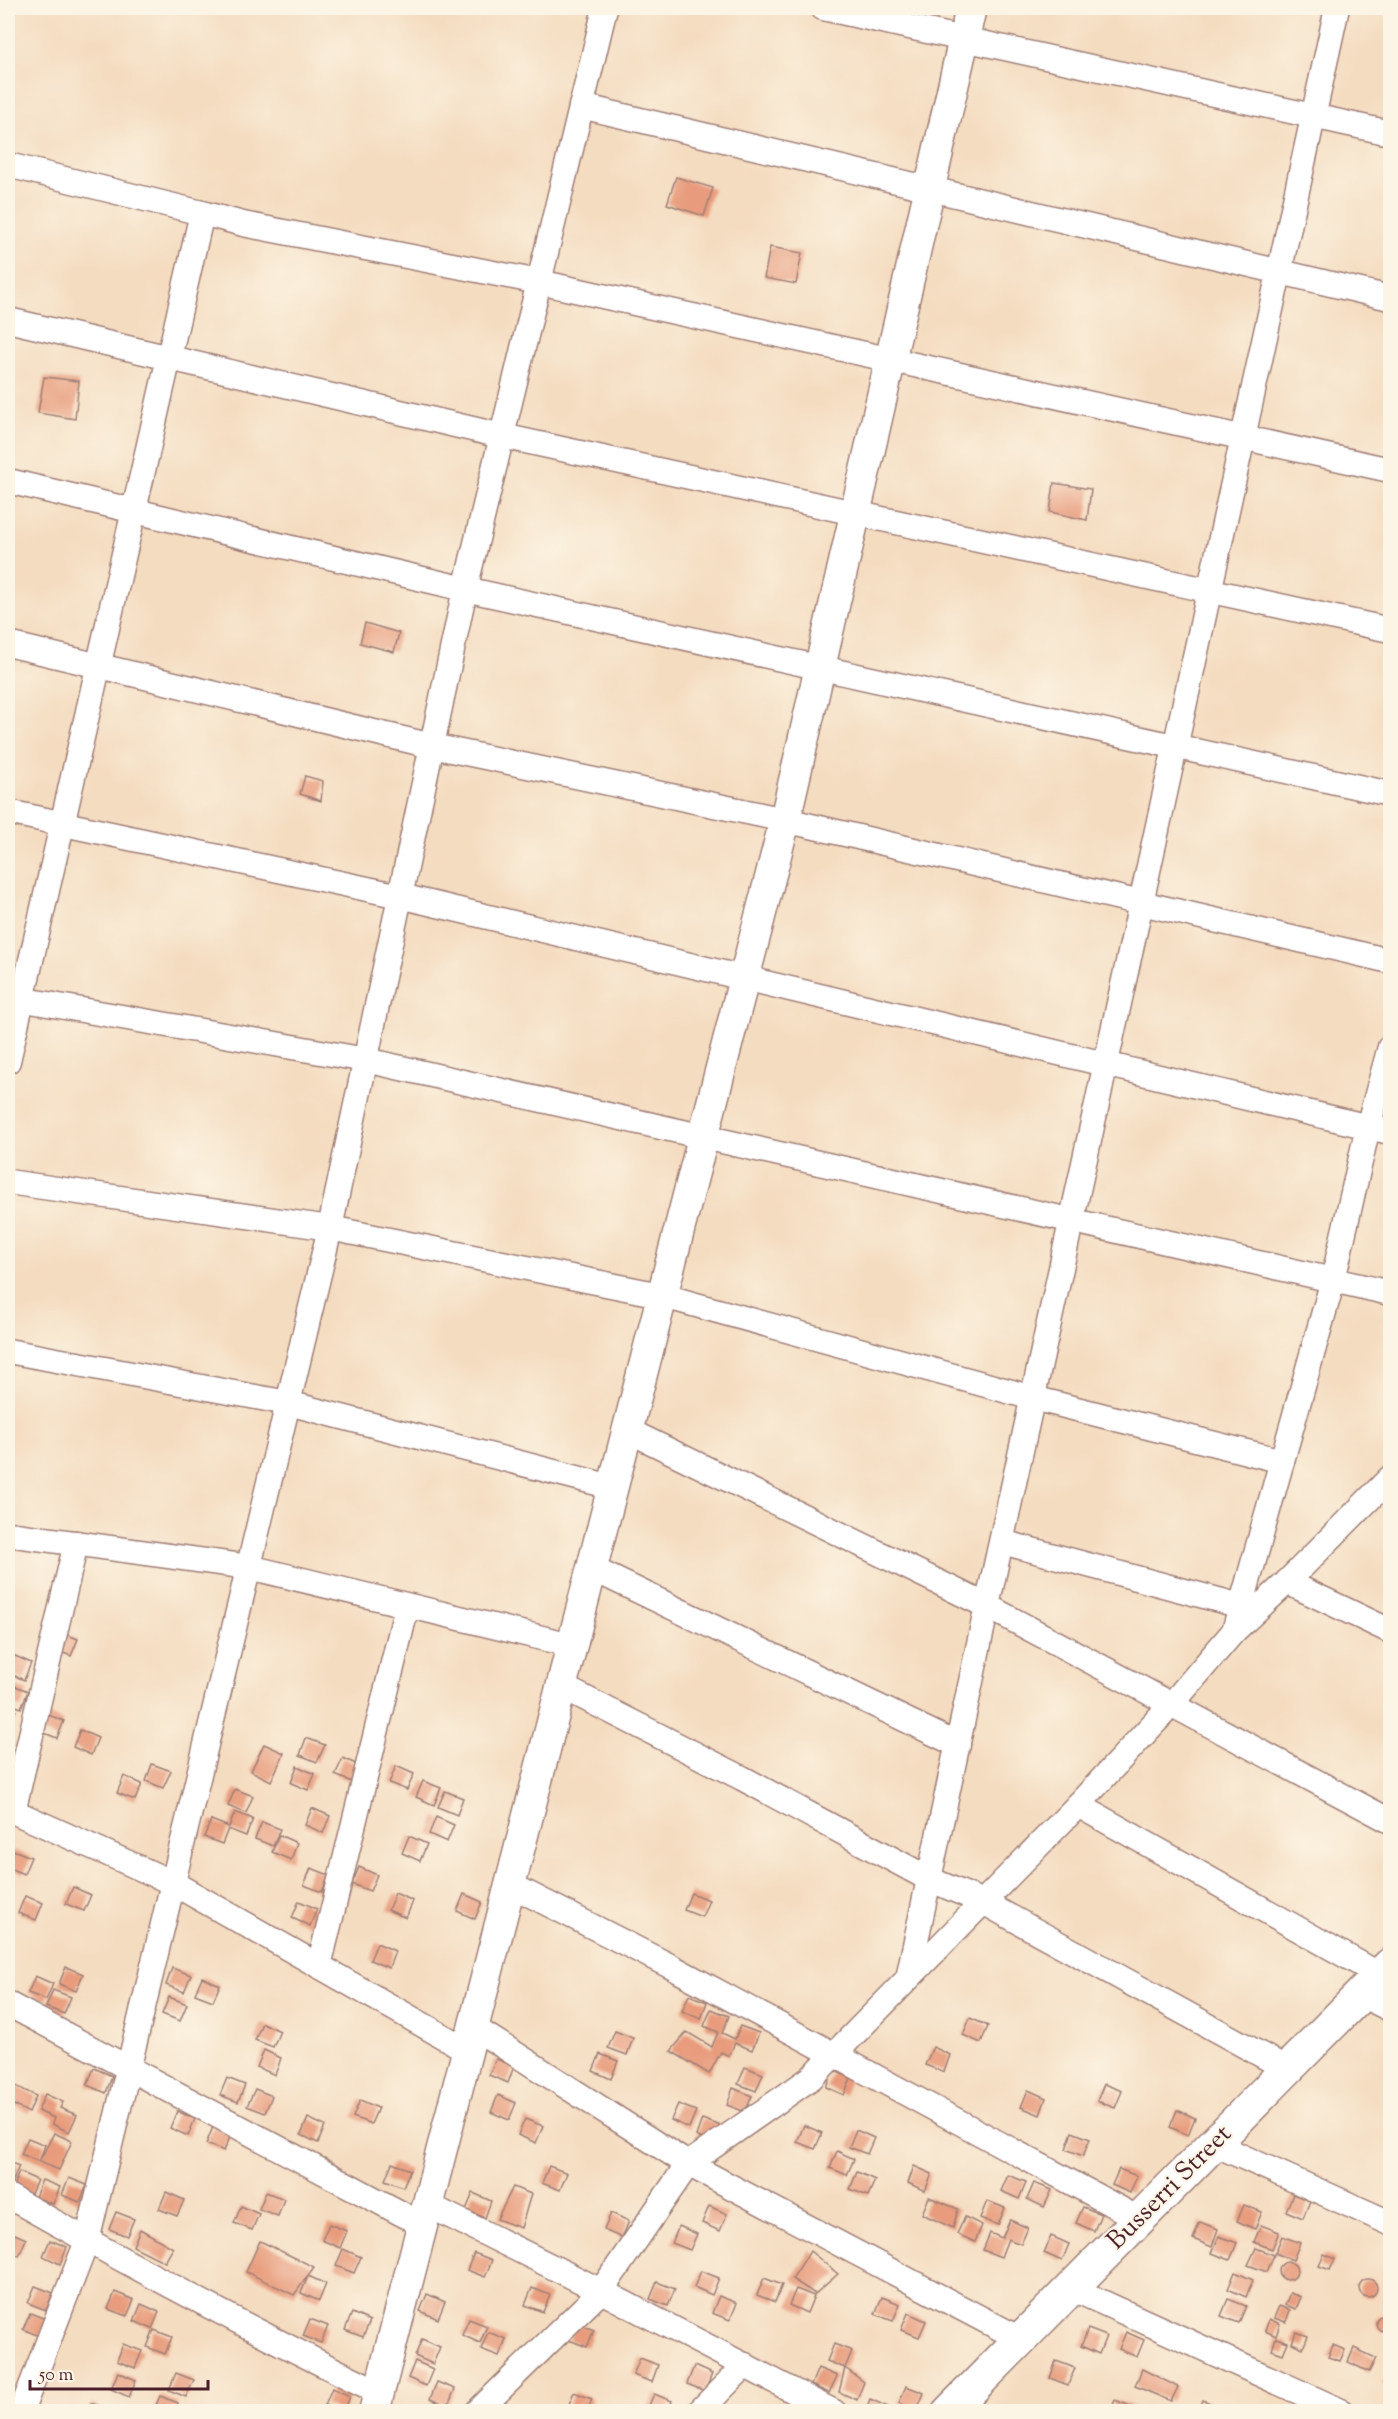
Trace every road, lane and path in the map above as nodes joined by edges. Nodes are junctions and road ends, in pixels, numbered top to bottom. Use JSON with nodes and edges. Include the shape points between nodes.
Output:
{"nodes":[{"id":1,"x":605,"y":8,"type":"edge"},
{"id":2,"x":823,"y":8,"type":"edge"},
{"id":3,"x":971,"y":8,"type":"edge"},
{"id":4,"x":1337,"y":8,"type":"edge"},
{"id":5,"x":964,"y":39,"type":"junction"},
{"id":6,"x":581,"y":106,"type":"junction"},
{"id":7,"x":1314,"y":116,"type":"junction"},
{"id":8,"x":1390,"y":133,"type":"edge"},
{"id":9,"x":8,"y":165,"type":"edge"},
{"id":10,"x":929,"y":189,"type":"junction"},
{"id":11,"x":202,"y":213,"type":"junction"},
{"id":12,"x":1280,"y":272,"type":"junction"},
{"id":13,"x":539,"y":282,"type":"junction"},
{"id":14,"x":1390,"y":298,"type":"edge"},
{"id":15,"x":8,"y":320,"type":"edge"},
{"id":16,"x":169,"y":358,"type":"junction"},
{"id":17,"x":890,"y":359,"type":"junction"},
{"id":18,"x":502,"y":436,"type":"junction"},
{"id":19,"x":1243,"y":437,"type":"junction"},
{"id":20,"x":1390,"y":470,"type":"edge"},
{"id":21,"x":8,"y":481,"type":"edge"},
{"id":22,"x":134,"y":511,"type":"junction"},
{"id":23,"x":855,"y":513,"type":"junction"},
{"id":24,"x":465,"y":589,"type":"junction"},
{"id":25,"x":1210,"y":591,"type":"junction"},
{"id":26,"x":1390,"y":630,"type":"edge"},
{"id":27,"x":8,"y":644,"type":"edge"},
{"id":28,"x":98,"y":666,"type":"junction"},
{"id":29,"x":820,"y":668,"type":"junction"},
{"id":30,"x":432,"y":746,"type":"junction"},
{"id":31,"x":1175,"y":747,"type":"junction"},
{"id":32,"x":1390,"y":795,"type":"edge"},
{"id":33,"x":8,"y":812,"type":"edge"},
{"id":34,"x":785,"y":820,"type":"junction"},
{"id":35,"x":62,"y":824,"type":"junction"},
{"id":36,"x":400,"y":896,"type":"junction"},
{"id":37,"x":1141,"y":903,"type":"junction"},
{"id":38,"x":1390,"y":961,"type":"edge"},
{"id":39,"x":744,"y":978,"type":"junction"},
{"id":40,"x":15,"y":999,"type":"edge"},
{"id":41,"x":1390,"y":1047,"type":"edge"},
{"id":42,"x":366,"y":1060,"type":"junction"},
{"id":43,"x":8,"y":1061,"type":"edge"},
{"id":44,"x":1106,"y":1064,"type":"junction"},
{"id":45,"x":1379,"y":1129,"type":"edge"},
{"id":46,"x":703,"y":1137,"type":"junction"},
{"id":47,"x":8,"y":1182,"type":"edge"},
{"id":48,"x":1072,"y":1220,"type":"junction"},
{"id":49,"x":330,"y":1228,"type":"junction"},
{"id":50,"x":1333,"y":1280,"type":"junction"},
{"id":51,"x":1390,"y":1293,"type":"edge"},
{"id":52,"x":660,"y":1295,"type":"junction"},
{"id":53,"x":8,"y":1351,"type":"edge"},
{"id":54,"x":1033,"y":1398,"type":"junction"},
{"id":55,"x":288,"y":1403,"type":"junction"},
{"id":56,"x":627,"y":1430,"type":"junction"},
{"id":57,"x":1282,"y":1461,"type":"junction"},
{"id":58,"x":1390,"y":1478,"type":"edge"},
{"id":59,"x":612,"y":1487,"type":"junction"},
{"id":60,"x":8,"y":1534,"type":"edge"},
{"id":61,"x":1002,"y":1542,"type":"junction"},
{"id":62,"x":76,"y":1543,"type":"junction"},
{"id":63,"x":249,"y":1568,"type":"junction"},
{"id":64,"x":591,"y":1568,"type":"junction"},
{"id":65,"x":1287,"y":1582,"type":"junction"},
{"id":66,"x":407,"y":1606,"type":"junction"},
{"id":67,"x":987,"y":1606,"type":"junction"},
{"id":68,"x":1241,"y":1606,"type":"junction"},
{"id":69,"x":1234,"y":1631,"type":"junction"},
{"id":70,"x":1390,"y":1631,"type":"edge"},
{"id":71,"x":571,"y":1645,"type":"junction"},
{"id":72,"x":561,"y":1686,"type":"junction"},
{"id":73,"x":1172,"y":1705,"type":"junction"},
{"id":74,"x":958,"y":1745,"type":"junction"},
{"id":75,"x":1078,"y":1805,"type":"junction"},
{"id":76,"x":10,"y":1810,"type":"edge"},
{"id":77,"x":1390,"y":1821,"type":"edge"},
{"id":78,"x":929,"y":1879,"type":"junction"},
{"id":79,"x":173,"y":1883,"type":"junction"},
{"id":80,"x":509,"y":1884,"type":"junction"},
{"id":81,"x":983,"y":1902,"type":"junction"},
{"id":82,"x":320,"y":1966,"type":"junction"},
{"id":83,"x":908,"y":1978,"type":"junction"},
{"id":84,"x":1377,"y":1978,"type":"edge"},
{"id":85,"x":8,"y":2004,"type":"edge"},
{"id":86,"x":1390,"y":2009,"type":"edge"},
{"id":87,"x":470,"y":2038,"type":"junction"},
{"id":88,"x":834,"y":2055,"type":"junction"},
{"id":89,"x":129,"y":2067,"type":"junction"},
{"id":90,"x":1287,"y":2069,"type":"junction"},
{"id":91,"x":1214,"y":2144,"type":"junction"},
{"id":92,"x":688,"y":2164,"type":"junction"},
{"id":93,"x":8,"y":2196,"type":"edge"},
{"id":94,"x":424,"y":2214,"type":"junction"},
{"id":95,"x":1139,"y":2219,"type":"junction"},
{"id":96,"x":1390,"y":2223,"type":"edge"},
{"id":97,"x":87,"y":2241,"type":"junction"},
{"id":98,"x":1071,"y":2288,"type":"junction"},
{"id":99,"x":601,"y":2290,"type":"junction"},
{"id":100,"x":1020,"y":2339,"type":"junction"},
{"id":101,"x":745,"y":2365,"type":"junction"},
{"id":102,"x":377,"y":2402,"type":"edge"},
{"id":103,"x":21,"y":2412,"type":"edge"},
{"id":104,"x":477,"y":2412,"type":"edge"},
{"id":105,"x":699,"y":2412,"type":"edge"},
{"id":106,"x":834,"y":2412,"type":"edge"},
{"id":107,"x":949,"y":2412,"type":"edge"},
{"id":108,"x":1343,"y":2412,"type":"edge"}],
"edges":[{"from":1,"to":6,"type":"street"},
{"from":2,"to":5,"type":"street"},
{"from":3,"to":5,"type":"street"},
{"from":4,"to":7,"type":"street"},
{"from":5,"to":7,"type":"street"},
{"from":5,"to":10,"type":"street"},
{"from":6,"to":10,"type":"street"},
{"from":6,"to":13,"type":"street"},
{"from":7,"to":8,"type":"street"},
{"from":7,"to":12,"type":"street"},
{"from":9,"to":11,"type":"street"},
{"from":10,"to":12,"type":"street"},
{"from":10,"to":17,"type":"street"},
{"from":11,"to":13,"type":"street"},
{"from":11,"to":16,"type":"street"},
{"from":12,"to":14,"type":"street"},
{"from":12,"to":19,"type":"street"},
{"from":13,"to":17,"type":"street"},
{"from":13,"to":18,"type":"street"},
{"from":15,"to":16,"type":"street"},
{"from":16,"to":18,"type":"street"},
{"from":16,"to":22,"type":"street"},
{"from":17,"to":19,"type":"street"},
{"from":17,"to":23,"type":"street"},
{"from":18,"to":23,"type":"street"},
{"from":18,"to":24,"type":"street"},
{"from":19,"to":20,"type":"street"},
{"from":19,"to":25,"type":"street"},
{"from":21,"to":22,"type":"street"},
{"from":22,"to":24,"type":"street"},
{"from":22,"to":28,"type":"street"},
{"from":23,"to":25,"type":"street"},
{"from":23,"to":29,"type":"street"},
{"from":24,"to":29,"type":"street"},
{"from":24,"to":30,"type":"street"},
{"from":25,"to":26,"type":"street"},
{"from":25,"to":31,"type":"street"},
{"from":27,"to":28,"type":"street"},
{"from":28,"to":30,"type":"street"},
{"from":28,"to":35,"type":"street"},
{"from":29,"to":31,"type":"street"},
{"from":29,"to":34,"type":"street"},
{"from":30,"to":34,"type":"street"},
{"from":30,"to":36,"type":"street"},
{"from":31,"to":32,"type":"street"},
{"from":31,"to":37,"type":"street"},
{"from":33,"to":35,"type":"street"},
{"from":34,"to":37,"type":"street"},
{"from":34,"to":39,"type":"street"},
{"from":35,"to":36,"type":"street"},
{"from":35,"to":40,"type":"street"},
{"from":36,"to":39,"type":"street"},
{"from":36,"to":42,"type":"street"},
{"from":37,"to":38,"type":"street"},
{"from":37,"to":44,"type":"street"},
{"from":39,"to":44,"type":"street"},
{"from":39,"to":46,"type":"street"},
{"from":40,"to":42,"type":"street"},
{"from":40,"to":43,"type":"street"},
{"from":41,"to":45,"type":"street"},
{"from":42,"to":46,"type":"street"},
{"from":42,"to":49,"type":"street"},
{"from":44,"to":45,"type":"street"},
{"from":44,"to":48,"type":"street"},
{"from":45,"to":50,"type":"street"},
{"from":46,"to":48,"type":"street"},
{"from":46,"to":52,"type":"street"},
{"from":47,"to":49,"type":"street"},
{"from":48,"to":50,"type":"street"},
{"from":48,"to":54,"type":"street"},
{"from":49,"to":52,"type":"street"},
{"from":49,"to":55,"type":"street"},
{"from":50,"to":51,"type":"street"},
{"from":50,"to":57,"type":"street"},
{"from":52,"to":54,"type":"street"},
{"from":52,"to":56,"type":"street"},
{"from":53,"to":55,"type":"street"},
{"from":54,"to":57,"type":"street"},
{"from":54,"to":61,"type":"street"},
{"from":55,"to":59,"type":"street"},
{"from":55,"to":63,"type":"street"},
{"from":56,"to":59,"type":"street"},
{"from":56,"to":67,"type":"street"},
{"from":57,"to":68,"type":"street"},
{"from":58,"to":65,"type":"street"},
{"from":59,"to":64,"type":"street"},
{"from":60,"to":62,"type":"street"},
{"from":61,"to":67,"type":"street"},
{"from":61,"to":68,"type":"street"},
{"from":62,"to":63,"type":"street"},
{"from":62,"to":76,"type":"street"},
{"from":63,"to":66,"type":"street"},
{"from":63,"to":79,"type":"street"},
{"from":64,"to":71,"type":"street"},
{"from":64,"to":74,"type":"street"},
{"from":65,"to":69,"type":"street"},
{"from":65,"to":70,"type":"street"},
{"from":66,"to":71,"type":"street"},
{"from":66,"to":82,"type":"street"},
{"from":67,"to":73,"type":"street"},
{"from":67,"to":74,"type":"street"},
{"from":68,"to":69,"type":"street"},
{"from":69,"to":73,"type":"street"},
{"from":71,"to":72,"type":"street"},
{"from":72,"to":78,"type":"street"},
{"from":72,"to":80,"type":"street"},
{"from":73,"to":75,"type":"street"},
{"from":73,"to":77,"type":"street"},
{"from":74,"to":78,"type":"street"},
{"from":75,"to":81,"type":"street"},
{"from":75,"to":84,"type":"street"},
{"from":76,"to":79,"type":"street"},
{"from":78,"to":81,"type":"street"},
{"from":78,"to":83,"type":"street"},
{"from":79,"to":82,"type":"street"},
{"from":79,"to":89,"type":"street"},
{"from":80,"to":87,"type":"street"},
{"from":80,"to":88,"type":"street"},
{"from":81,"to":83,"type":"street"},
{"from":81,"to":90,"type":"street"},
{"from":82,"to":87,"type":"street"},
{"from":83,"to":88,"type":"street"},
{"from":84,"to":86,"type":"street"},
{"from":84,"to":90,"type":"main road","name":"Busserri Street"},
{"from":85,"to":89,"type":"street"},
{"from":87,"to":92,"type":"street"},
{"from":87,"to":94,"type":"street"},
{"from":88,"to":92,"type":"street","via":[[811,2078]]},
{"from":88,"to":95,"type":"street"},
{"from":89,"to":94,"type":"street"},
{"from":89,"to":97,"type":"street"},
{"from":90,"to":91,"type":"main road","name":"Busserri Street"},
{"from":91,"to":95,"type":"main road","name":"Busserri Street"},
{"from":91,"to":96,"type":"street"},
{"from":92,"to":99,"type":"street"},
{"from":92,"to":100,"type":"street"},
{"from":93,"to":97,"type":"street"},
{"from":94,"to":99,"type":"street"},
{"from":94,"to":102,"type":"street"},
{"from":95,"to":98,"type":"main road","name":"Busserri Street"},
{"from":97,"to":102,"type":"street","via":[[304,2355]]},
{"from":97,"to":103,"type":"street"},
{"from":98,"to":100,"type":"main road","name":"Busserri Street"},
{"from":98,"to":108,"type":"street"},
{"from":99,"to":101,"type":"street"},
{"from":99,"to":104,"type":"street"},
{"from":100,"to":107,"type":"main road","name":"Busserri Street"},
{"from":101,"to":105,"type":"street"},
{"from":101,"to":106,"type":"street"}]}
